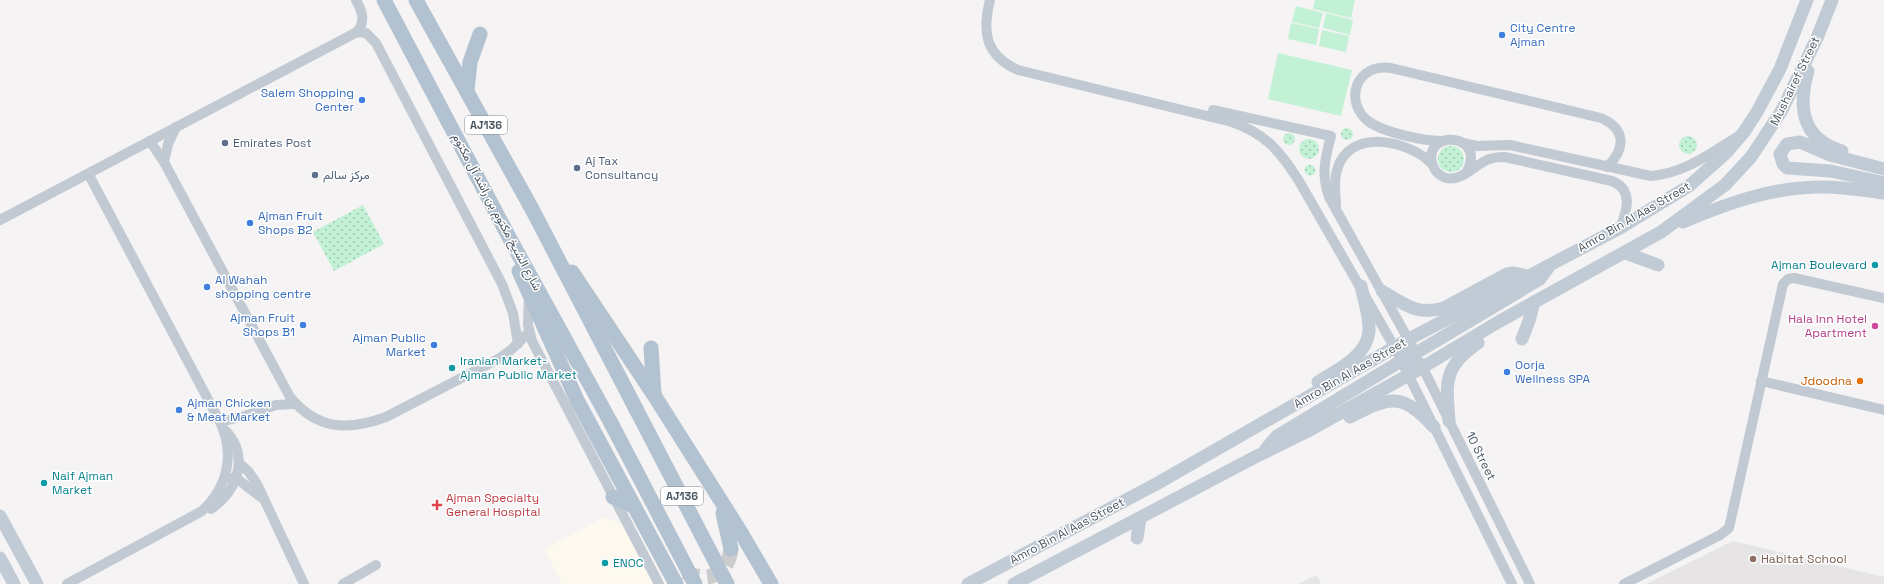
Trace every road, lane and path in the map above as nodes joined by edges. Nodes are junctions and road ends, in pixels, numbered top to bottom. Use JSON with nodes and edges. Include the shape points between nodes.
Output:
{"nodes":[{"id":1,"x":356,"y":0,"type":"edge"},
{"id":2,"x":384,"y":0,"type":"edge"},
{"id":3,"x":416,"y":0,"type":"edge"},
{"id":4,"x":990,"y":0,"type":"edge"},
{"id":5,"x":1807,"y":0,"type":"edge"},
{"id":6,"x":1832,"y":0,"type":"edge"},
{"id":7,"x":357,"y":32,"type":"junction"},
{"id":8,"x":480,"y":34,"type":"dead end"},
{"id":9,"x":1817,"y":38,"type":"junction"},
{"id":10,"x":467,"y":91,"type":"junction"},
{"id":11,"x":1195,"y":112,"type":"junction"},
{"id":12,"x":176,"y":126,"type":"junction"},
{"id":13,"x":1744,"y":132,"type":"junction"},
{"id":14,"x":150,"y":141,"type":"junction"},
{"id":15,"x":1441,"y":141,"type":"junction"},
{"id":16,"x":1464,"y":143,"type":"junction"},
{"id":17,"x":1726,"y":153,"type":"joint"},
{"id":18,"x":1751,"y":157,"type":"joint"},
{"id":19,"x":164,"y":162,"type":"junction"},
{"id":20,"x":1884,"y":163,"type":"edge"},
{"id":21,"x":1432,"y":164,"type":"junction"},
{"id":22,"x":1607,"y":167,"type":"junction"},
{"id":23,"x":1884,"y":169,"type":"edge"},
{"id":24,"x":1467,"y":171,"type":"junction"},
{"id":25,"x":89,"y":174,"type":"junction"},
{"id":26,"x":1884,"y":183,"type":"edge"},
{"id":27,"x":1884,"y":193,"type":"edge"},
{"id":28,"x":1336,"y":211,"type":"junction"},
{"id":29,"x":0,"y":220,"type":"edge"},
{"id":30,"x":1620,"y":228,"type":"junction"},
{"id":31,"x":1661,"y":232,"type":"junction"},
{"id":32,"x":510,"y":239,"type":"junction"},
{"id":33,"x":555,"y":252,"type":"junction"},
{"id":34,"x":1624,"y":253,"type":"junction"},
{"id":35,"x":1658,"y":264,"type":"dead end"},
{"id":36,"x":1549,"y":265,"type":"junction"},
{"id":37,"x":1527,"y":276,"type":"junction"},
{"id":38,"x":1361,"y":286,"type":"junction"},
{"id":39,"x":1382,"y":291,"type":"junction"},
{"id":40,"x":529,"y":296,"type":"junction"},
{"id":41,"x":1884,"y":298,"type":"edge"},
{"id":42,"x":1534,"y":302,"type":"junction"},
{"id":43,"x":1500,"y":321,"type":"junction"},
{"id":44,"x":529,"y":332,"type":"junction"},
{"id":45,"x":1409,"y":339,"type":"junction"},
{"id":46,"x":1522,"y":339,"type":"dead end"},
{"id":47,"x":518,"y":344,"type":"junction"},
{"id":48,"x":651,"y":348,"type":"dead end"},
{"id":49,"x":1395,"y":348,"type":"junction"},
{"id":50,"x":1416,"y":353,"type":"junction"},
{"id":51,"x":1402,"y":360,"type":"junction"},
{"id":52,"x":1423,"y":368,"type":"junction"},
{"id":53,"x":1408,"y":374,"type":"junction"},
{"id":54,"x":1761,"y":381,"type":"junction"},
{"id":55,"x":654,"y":395,"type":"junction"},
{"id":56,"x":296,"y":404,"type":"junction"},
{"id":57,"x":1292,"y":407,"type":"junction"},
{"id":58,"x":1884,"y":410,"type":"edge"},
{"id":59,"x":1449,"y":421,"type":"junction"},
{"id":60,"x":222,"y":425,"type":"junction"},
{"id":61,"x":1434,"y":427,"type":"junction"},
{"id":62,"x":1306,"y":432,"type":"junction"},
{"id":63,"x":1264,"y":453,"type":"junction"},
{"id":64,"x":239,"y":463,"type":"junction"},
{"id":65,"x":225,"y":478,"type":"junction"},
{"id":66,"x":236,"y":478,"type":"junction"},
{"id":67,"x":716,"y":491,"type":"junction"},
{"id":68,"x":613,"y":497,"type":"junction"},
{"id":69,"x":262,"y":498,"type":"junction"},
{"id":70,"x":634,"y":506,"type":"junction"},
{"id":71,"x":0,"y":516,"type":"edge"},
{"id":72,"x":194,"y":516,"type":"junction"},
{"id":73,"x":1140,"y":519,"type":"junction"},
{"id":74,"x":1137,"y":538,"type":"dead end"},
{"id":75,"x":731,"y":549,"type":"tunnel mouth"},
{"id":76,"x":0,"y":558,"type":"edge"},
{"id":77,"x":376,"y":565,"type":"dead end"},
{"id":78,"x":681,"y":578,"type":"tunnel mouth"},
{"id":79,"x":12,"y":582,"type":"edge"},
{"id":80,"x":36,"y":584,"type":"edge"},
{"id":81,"x":68,"y":584,"type":"edge"},
{"id":82,"x":304,"y":584,"type":"edge"},
{"id":83,"x":343,"y":584,"type":"edge"},
{"id":84,"x":660,"y":584,"type":"edge"},
{"id":85,"x":695,"y":584,"type":"edge"},
{"id":86,"x":727,"y":584,"type":"edge"},
{"id":87,"x":771,"y":584,"type":"edge"},
{"id":88,"x":968,"y":584,"type":"edge"},
{"id":89,"x":1014,"y":584,"type":"edge"},
{"id":90,"x":1512,"y":584,"type":"edge"},
{"id":91,"x":1530,"y":584,"type":"edge"},
{"id":92,"x":1624,"y":584,"type":"edge"}],
"edges":[{"from":1,"to":7,"type":"street","via":[[363,19]]},
{"from":2,"to":32,"type":"main road","name":"شارع الشيخ مكتوم بن راشد آل مكتوم","number":"AJ136"},
{"from":3,"to":10,"type":"main road","number":"AJ136"},
{"from":4,"to":11,"type":"street","via":[[986,35],[990,47],[1006,65]]},
{"from":5,"to":13,"type":"main road","name":"Mushairef Street","via":[[1780,69]]},
{"from":6,"to":9,"type":"main road","name":"Mushairef Street"},
{"from":7,"to":12,"type":"street"},
{"from":7,"to":47,"type":"street","via":[[366,33],[376,42],[498,277],[513,313]]},
{"from":8,"to":10,"type":"main road","via":[[470,62]]},
{"from":9,"to":18,"type":"main road","name":"Mushairef Street","via":[[1782,110]]},
{"from":9,"to":20,"type":"main road","via":[[1802,91],[1804,117],[1810,130],[1826,145],[1836,150]]},
{"from":10,"to":33,"type":"main road","number":"AJ136"},
{"from":11,"to":28,"type":"street","name":"10 Street","via":[[1212,110],[1331,136],[1324,177]]},
{"from":11,"to":38,"type":"street","via":[[1246,127],[1260,134],[1276,149],[1299,180]]},
{"from":12,"to":14,"type":"street"},
{"from":12,"to":19,"type":"street"},
{"from":13,"to":17,"type":"main road","name":"Mushairef Street"},
{"from":13,"to":22,"type":"street","via":[[1695,163],[1673,173],[1651,176]]},
{"from":14,"to":19,"type":"street"},
{"from":14,"to":25,"type":"street"},
{"from":15,"to":16,"type":"street","via":[[1456,139]]},
{"from":15,"to":21,"type":"street","via":[[1433,151]]},
{"from":15,"to":22,"type":"street","via":[[1425,140],[1377,127],[1366,120],[1359,109],[1356,96],[1362,76],[1380,67],[1391,68],[1601,118],[1613,125],[1621,139],[1619,154]]},
{"from":16,"to":22,"type":"street","via":[[1477,146],[1510,145]]},
{"from":16,"to":24,"type":"street","via":[[1471,156],[1471,164]]},
{"from":17,"to":30,"type":"main road","name":"Amro Bin Al Aas Street","via":[[1689,186]]},
{"from":18,"to":31,"type":"main road","name":"Amro Bin Al Aas Street","via":[[1725,185]]},
{"from":19,"to":56,"type":"street"},
{"from":21,"to":24,"type":"street","via":[[1440,176],[1447,178],[1462,176]]},
{"from":21,"to":28,"type":"street","via":[[1419,153],[1389,142],[1378,141],[1357,146],[1341,160],[1337,170]]},
{"from":23,"to":26,"type":"main road","via":[[1830,156],[1800,142],[1788,144],[1780,154],[1783,164],[1788,168],[1831,171]]},
{"from":24,"to":30,"type":"street","via":[[1489,159],[1505,157],[1612,181],[1623,188],[1628,200]]},
{"from":25,"to":29,"type":"street"},
{"from":25,"to":60,"type":"street"},
{"from":27,"to":31,"type":"main road","via":[[1818,186],[1775,191],[1732,203]]},
{"from":28,"to":39,"type":"street","name":"10 Street"},
{"from":30,"to":36,"type":"main road","name":"Amro Bin Al Aas Street"},
{"from":31,"to":34,"type":"main road","name":"Amro Bin Al Aas Street"},
{"from":32,"to":40,"type":"main road"},
{"from":32,"to":85,"type":"main road","name":"شارع الشيخ مكتوم بن راشد آل مكتوم","number":"AJ136","bridge":true,"via":[[612,423]]},
{"from":33,"to":55,"type":"main road","via":[[587,292]]},
{"from":33,"to":86,"type":"main road","number":"AJ136","bridge":true},
{"from":34,"to":35,"type":"main road"},
{"from":34,"to":42,"type":"main road","name":"Amro Bin Al Aas Street"},
{"from":36,"to":37,"type":"main road","name":"Amro Bin Al Aas Street"},
{"from":36,"to":50,"type":"main road","via":[[1540,279]]},
{"from":37,"to":39,"type":"main road","via":[[1520,273],[1507,274],[1436,310],[1417,310]]},
{"from":37,"to":45,"type":"main road","name":"Amro Bin Al Aas Street"},
{"from":38,"to":49,"type":"street"},
{"from":38,"to":57,"type":"main road","via":[[1369,332],[1363,347],[1356,357],[1303,392]]},
{"from":39,"to":45,"type":"street","name":"10 Street"},
{"from":40,"to":44,"type":"street"},
{"from":40,"to":70,"type":"main road","via":[[577,400]]},
{"from":41,"to":54,"type":"street","via":[[1800,279],[1788,280],[1780,290]]},
{"from":42,"to":43,"type":"main road","name":"Amro Bin Al Aas Street"},
{"from":42,"to":46,"type":"main road"},
{"from":43,"to":52,"type":"main road","name":"Amro Bin Al Aas Street"},
{"from":43,"to":59,"type":"main road","via":[[1494,332],[1468,350],[1453,365],[1447,387]]},
{"from":44,"to":47,"type":"street"},
{"from":44,"to":68,"type":"street"},
{"from":45,"to":49,"type":"main road","name":"Amro Bin Al Aas Street"},
{"from":45,"to":50,"type":"street","name":"10 Street"},
{"from":45,"to":51,"type":"main road","via":[[1409,352]]},
{"from":47,"to":56,"type":"street","via":[[500,358],[368,423],[342,426],[325,423],[309,415]]},
{"from":48,"to":55,"type":"main road"},
{"from":49,"to":51,"type":"street"},
{"from":49,"to":57,"type":"main road","name":"Amro Bin Al Aas Street"},
{"from":50,"to":52,"type":"street","name":"10 Street"},
{"from":50,"to":53,"type":"main road","via":[[1410,363]]},
{"from":51,"to":53,"type":"street"},
{"from":51,"to":63,"type":"main road","via":[[1277,436]]},
{"from":52,"to":53,"type":"main road","name":"Amro Bin Al Aas Street"},
{"from":52,"to":59,"type":"street","name":"10 Street"},
{"from":53,"to":61,"type":"street"},
{"from":53,"to":62,"type":"main road","name":"Amro Bin Al Aas Street"},
{"from":54,"to":58,"type":"street"},
{"from":54,"to":92,"type":"street","via":[[1729,528]]},
{"from":55,"to":67,"type":"main road"},
{"from":56,"to":60,"type":"street","via":[[276,405]]},
{"from":57,"to":88,"type":"main road","name":"Amro Bin Al Aas Street","via":[[1158,483]]},
{"from":59,"to":91,"type":"street","name":"10 Street"},
{"from":60,"to":64,"type":"street","via":[[234,442]]},
{"from":60,"to":65,"type":"street","via":[[229,455]]},
{"from":61,"to":62,"type":"main road","via":[[1413,407],[1398,400],[1378,403],[1322,432]]},
{"from":61,"to":90,"type":"street"},
{"from":62,"to":63,"type":"main road","name":"Amro Bin Al Aas Street"},
{"from":63,"to":73,"type":"main road","name":"Amro Bin Al Aas Street"},
{"from":64,"to":66,"type":"street"},
{"from":64,"to":69,"type":"street","via":[[253,478]]},
{"from":65,"to":66,"type":"street"},
{"from":65,"to":72,"type":"street","via":[[215,497]]},
{"from":66,"to":69,"type":"street"},
{"from":66,"to":72,"type":"street","via":[[216,506]]},
{"from":67,"to":75,"type":"main road"},
{"from":67,"to":87,"type":"main road"},
{"from":68,"to":70,"type":"main road"},
{"from":68,"to":84,"type":"street"},
{"from":69,"to":82,"type":"street"},
{"from":70,"to":78,"type":"main road","via":[[655,544]]},
{"from":71,"to":80,"type":"main road"},
{"from":72,"to":81,"type":"street"},
{"from":73,"to":74,"type":"main road"},
{"from":73,"to":89,"type":"main road","name":"Amro Bin Al Aas Street"},
{"from":76,"to":79,"type":"main road"},
{"from":77,"to":83,"type":"street"}]}
